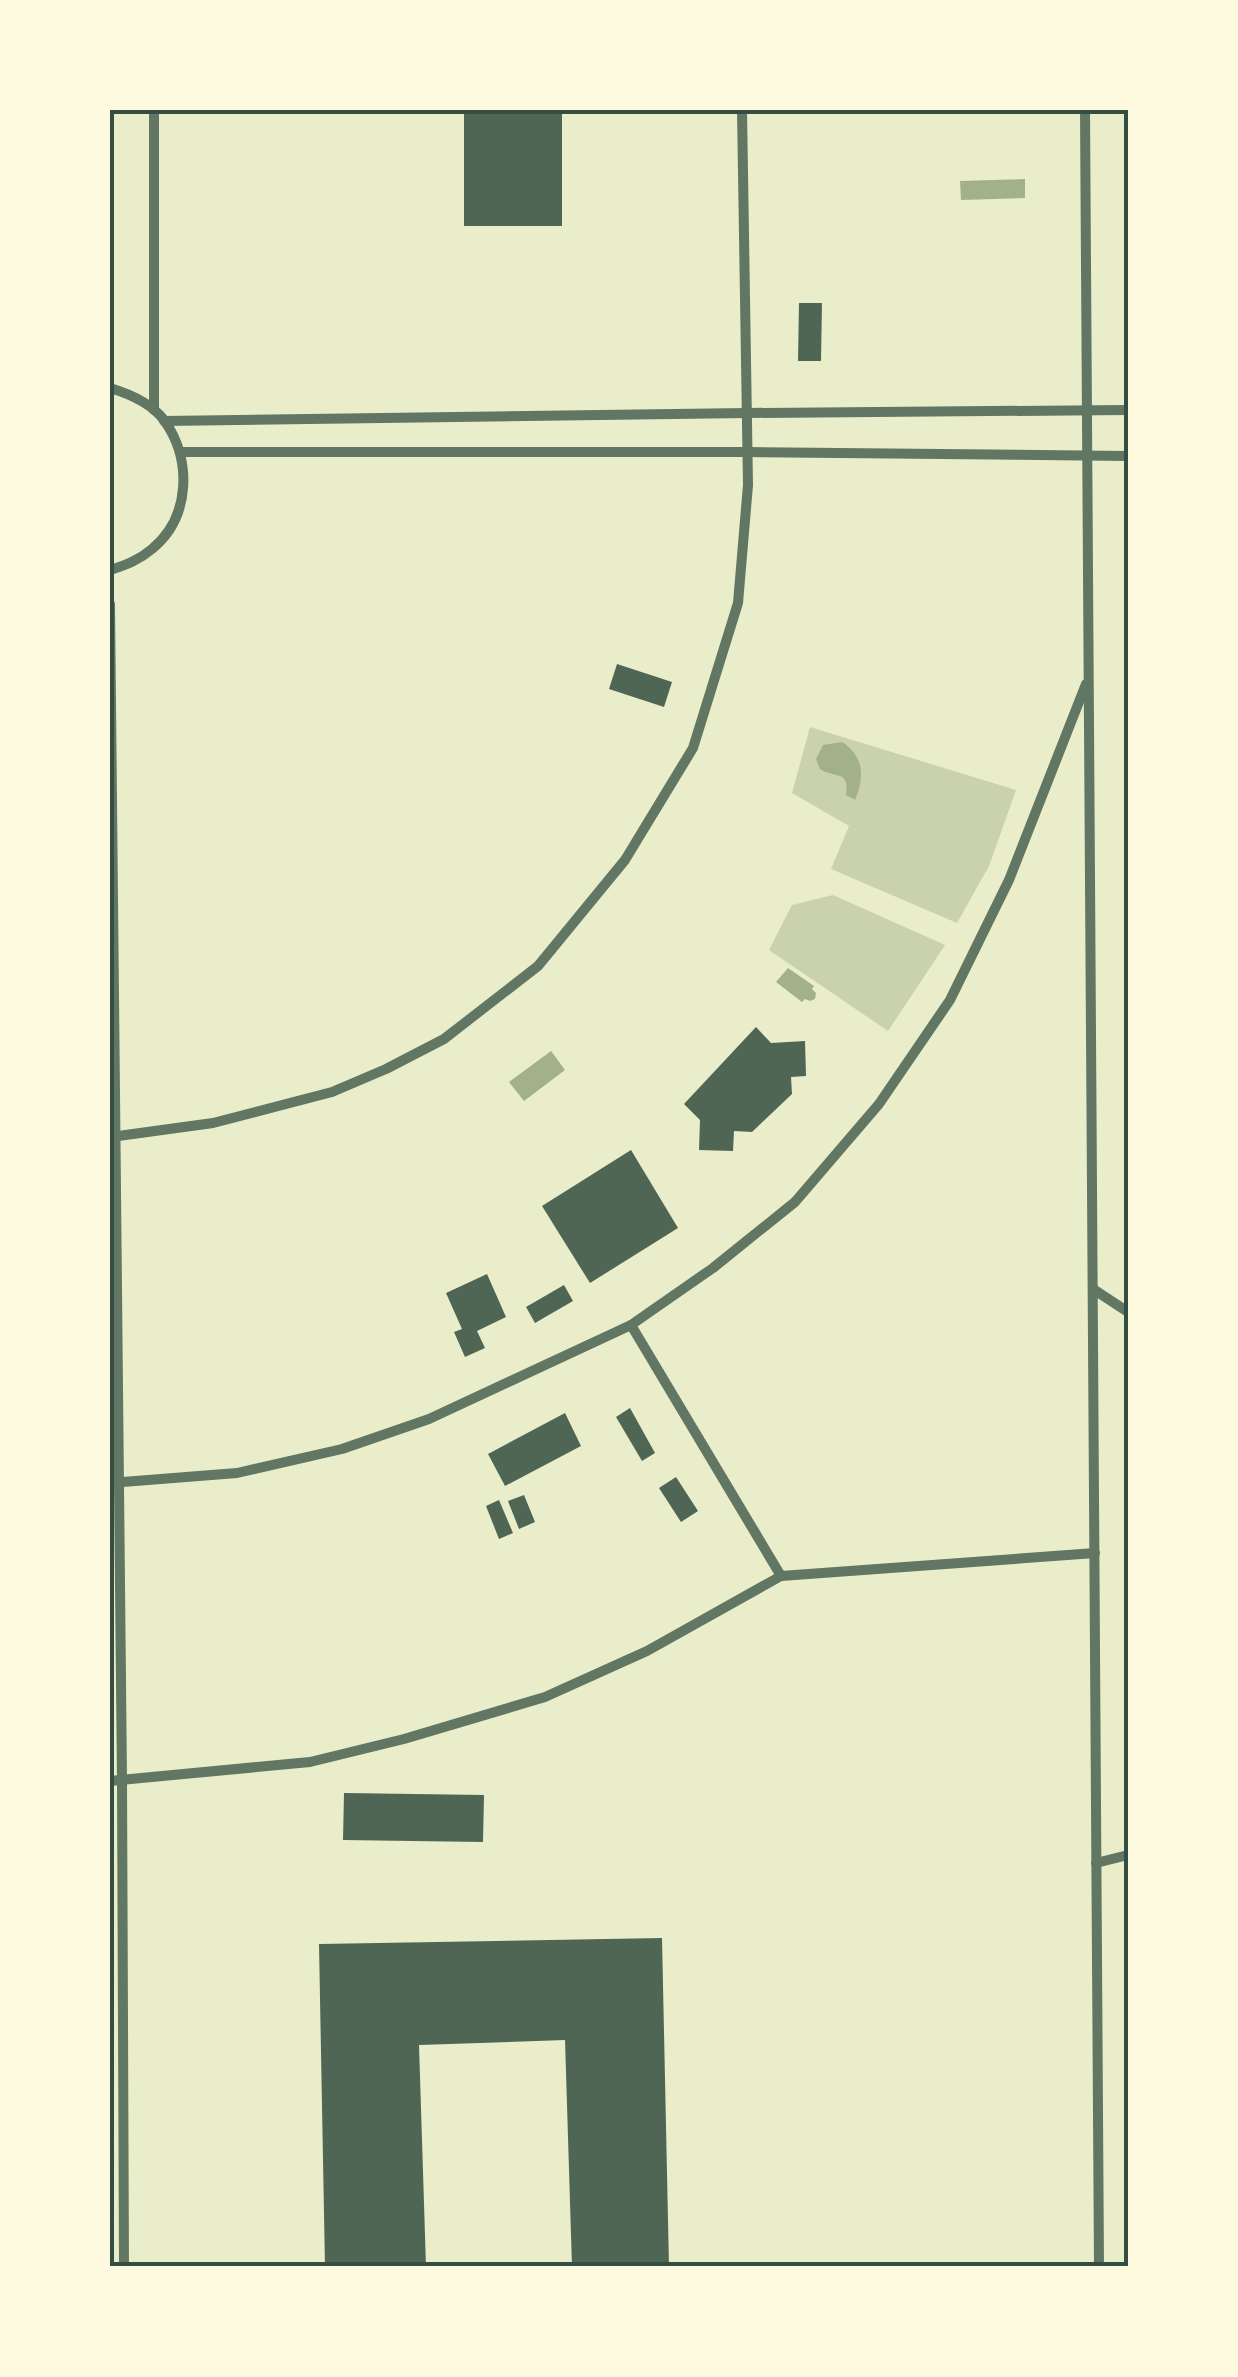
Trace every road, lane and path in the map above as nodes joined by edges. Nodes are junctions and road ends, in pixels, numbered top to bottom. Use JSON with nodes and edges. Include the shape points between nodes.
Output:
{"nodes":[{"id":1,"x":154,"y":110,"type":"edge"},
{"id":2,"x":742,"y":110,"type":"edge"},
{"id":3,"x":1085,"y":110,"type":"edge"},
{"id":4,"x":110,"y":388,"type":"edge"},
{"id":5,"x":154,"y":410,"type":"junction"},
{"id":6,"x":1128,"y":410,"type":"edge"},
{"id":7,"x":1086,"y":411,"type":"junction"},
{"id":8,"x":746,"y":412,"type":"junction"},
{"id":9,"x":164,"y":421,"type":"junction"},
{"id":10,"x":180,"y":452,"type":"junction"},
{"id":11,"x":746,"y":452,"type":"junction"},
{"id":12,"x":1088,"y":456,"type":"junction"},
{"id":13,"x":1128,"y":456,"type":"edge"},
{"id":14,"x":110,"y":570,"type":"edge"},
{"id":15,"x":110,"y":604,"type":"edge"},
{"id":16,"x":1089,"y":676,"type":"junction"},
{"id":17,"x":113,"y":1137,"type":"edge"},
{"id":18,"x":1093,"y":1289,"type":"junction"},
{"id":19,"x":1128,"y":1312,"type":"edge"},
{"id":20,"x":631,"y":1325,"type":"junction"},
{"id":21,"x":114,"y":1483,"type":"edge"},
{"id":22,"x":1095,"y":1553,"type":"junction"},
{"id":23,"x":781,"y":1576,"type":"junction"},
{"id":24,"x":116,"y":1781,"type":"edge"},
{"id":25,"x":1128,"y":1855,"type":"edge"},
{"id":26,"x":1096,"y":1863,"type":"junction"},
{"id":27,"x":110,"y":2132,"type":"edge"},
{"id":28,"x":123,"y":2132,"type":"junction"},
{"id":29,"x":124,"y":2267,"type":"edge"},
{"id":30,"x":1099,"y":2267,"type":"edge"}],
"edges":[{"from":1,"to":5,"type":"street"},
{"from":2,"to":8,"type":"street"},
{"from":3,"to":7,"type":"street"},
{"from":4,"to":5,"type":"street"},
{"from":5,"to":9,"type":"street"},
{"from":6,"to":7,"type":"street"},
{"from":7,"to":8,"type":"street"},
{"from":7,"to":12,"type":"street"},
{"from":8,"to":9,"type":"street"},
{"from":8,"to":11,"type":"street"},
{"from":9,"to":10,"type":"street"},
{"from":10,"to":11,"type":"street"},
{"from":10,"to":14,"type":"street","via":[[185,477],[172,527],[134,562]]},
{"from":11,"to":12,"type":"street"},
{"from":11,"to":17,"type":"street","via":[[738,604],[693,748],[625,860],[538,966],[444,1039],[332,1092],[212,1123]]},
{"from":12,"to":13,"type":"street"},
{"from":12,"to":16,"type":"street"},
{"from":15,"to":17,"type":"street"},
{"from":16,"to":18,"type":"street"},
{"from":16,"to":20,"type":"street","via":[[1008,880],[950,1000],[879,1104],[795,1202]]},
{"from":17,"to":21,"type":"street"},
{"from":18,"to":19,"type":"street"},
{"from":18,"to":22,"type":"street"},
{"from":20,"to":21,"type":"street","via":[[429,1419],[342,1449],[237,1473]]},
{"from":20,"to":23,"type":"street"},
{"from":21,"to":24,"type":"street"},
{"from":22,"to":23,"type":"street"},
{"from":22,"to":26,"type":"street"},
{"from":23,"to":24,"type":"street","via":[[546,1698],[310,1762]]},
{"from":24,"to":28,"type":"street"},
{"from":25,"to":26,"type":"street"},
{"from":26,"to":30,"type":"street"},
{"from":27,"to":28,"type":"street"},
{"from":28,"to":29,"type":"street"}]}
